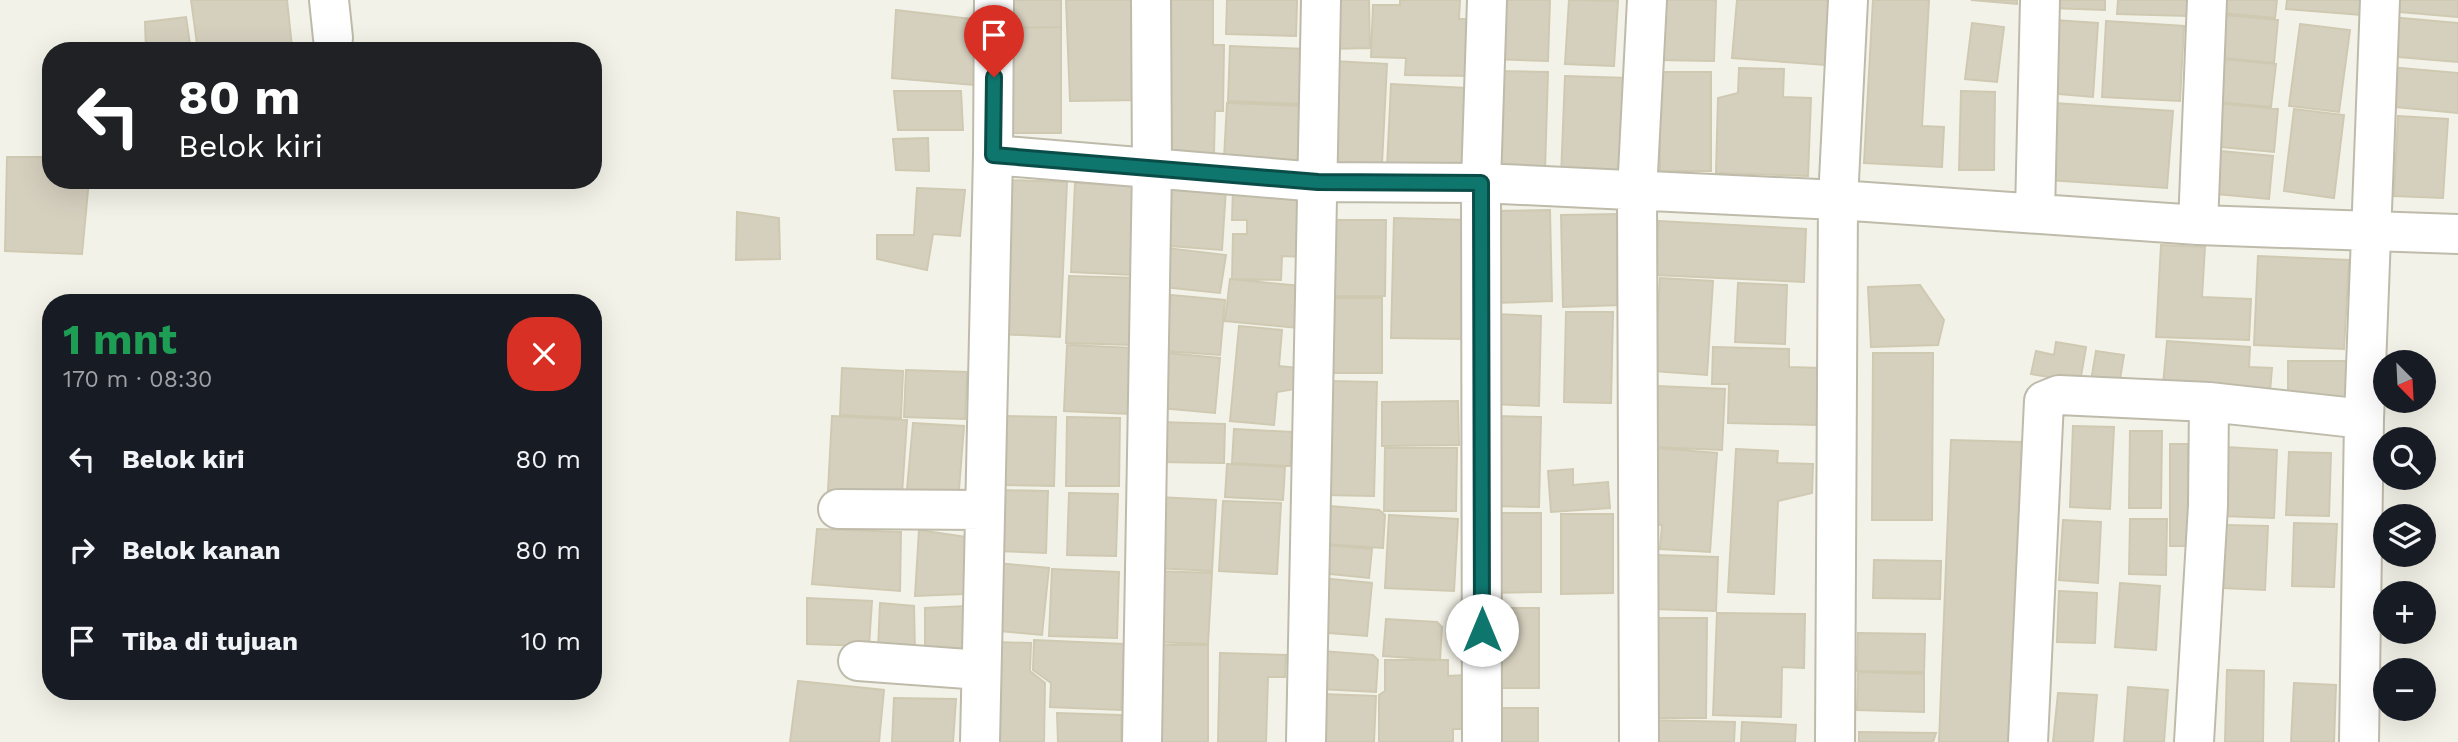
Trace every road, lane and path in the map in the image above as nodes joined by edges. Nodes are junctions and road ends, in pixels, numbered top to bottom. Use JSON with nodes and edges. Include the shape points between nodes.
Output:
{"nodes":[{"id":1,"x":329,"y":0,"type":"edge"},
{"id":2,"x":994,"y":0,"type":"edge"},
{"id":3,"x":1151,"y":0,"type":"edge"},
{"id":4,"x":1321,"y":0,"type":"edge"},
{"id":5,"x":1487,"y":0,"type":"edge"},
{"id":6,"x":1647,"y":0,"type":"edge"},
{"id":7,"x":1848,"y":0,"type":"edge"},
{"id":8,"x":2040,"y":0,"type":"edge"},
{"id":9,"x":2207,"y":0,"type":"edge"},
{"id":10,"x":2380,"y":0,"type":"edge"},
{"id":11,"x":333,"y":38,"type":"dead end"},
{"id":12,"x":993,"y":155,"type":"junction"},
{"id":13,"x":1152,"y":168,"type":"junction"},
{"id":14,"x":1318,"y":182,"type":"junction"},
{"id":15,"x":1481,"y":183,"type":"junction"},
{"id":16,"x":1637,"y":192,"type":"junction"},
{"id":17,"x":1838,"y":200,"type":"junction"},
{"id":18,"x":2035,"y":213,"type":"junction"},
{"id":19,"x":2198,"y":225,"type":"junction"},
{"id":20,"x":2370,"y":232,"type":"junction"},
{"id":21,"x":2458,"y":234,"type":"edge"},
{"id":22,"x":2210,"y":402,"type":"junction"},
{"id":23,"x":2364,"y":419,"type":"junction"},
{"id":24,"x":838,"y":509,"type":"dead end"},
{"id":25,"x":985,"y":510,"type":"junction"},
{"id":26,"x":858,"y":661,"type":"dead end"},
{"id":27,"x":981,"y":670,"type":"junction"},
{"id":28,"x":980,"y":742,"type":"edge"},
{"id":29,"x":1142,"y":742,"type":"edge"},
{"id":30,"x":1306,"y":742,"type":"edge"},
{"id":31,"x":1482,"y":742,"type":"edge"},
{"id":32,"x":1639,"y":742,"type":"edge"},
{"id":33,"x":1835,"y":742,"type":"edge"},
{"id":34,"x":2028,"y":742,"type":"edge"},
{"id":35,"x":2194,"y":742,"type":"edge"},
{"id":36,"x":2359,"y":742,"type":"edge"}],
"edges":[{"from":1,"to":11,"type":"street"},
{"from":2,"to":12,"type":"street"},
{"from":3,"to":13,"type":"street"},
{"from":4,"to":14,"type":"street"},
{"from":5,"to":15,"type":"street"},
{"from":6,"to":16,"type":"street"},
{"from":7,"to":17,"type":"street"},
{"from":8,"to":18,"type":"street"},
{"from":9,"to":19,"type":"street"},
{"from":10,"to":20,"type":"street"},
{"from":12,"to":13,"type":"street"},
{"from":12,"to":25,"type":"street"},
{"from":13,"to":14,"type":"street"},
{"from":13,"to":29,"type":"street"},
{"from":14,"to":15,"type":"street"},
{"from":14,"to":30,"type":"street"},
{"from":15,"to":16,"type":"street"},
{"from":15,"to":31,"type":"street"},
{"from":16,"to":17,"type":"street"},
{"from":16,"to":32,"type":"street"},
{"from":17,"to":18,"type":"street"},
{"from":17,"to":33,"type":"street"},
{"from":18,"to":19,"type":"street"},
{"from":19,"to":20,"type":"street"},
{"from":20,"to":21,"type":"street"},
{"from":20,"to":23,"type":"street"},
{"from":22,"to":23,"type":"street"},
{"from":22,"to":34,"type":"street","via":[[2059,395],[2044,401]]},
{"from":22,"to":35,"type":"street"},
{"from":23,"to":36,"type":"street"},
{"from":24,"to":25,"type":"street"},
{"from":25,"to":27,"type":"street"},
{"from":26,"to":27,"type":"street"},
{"from":27,"to":28,"type":"street"}]}
